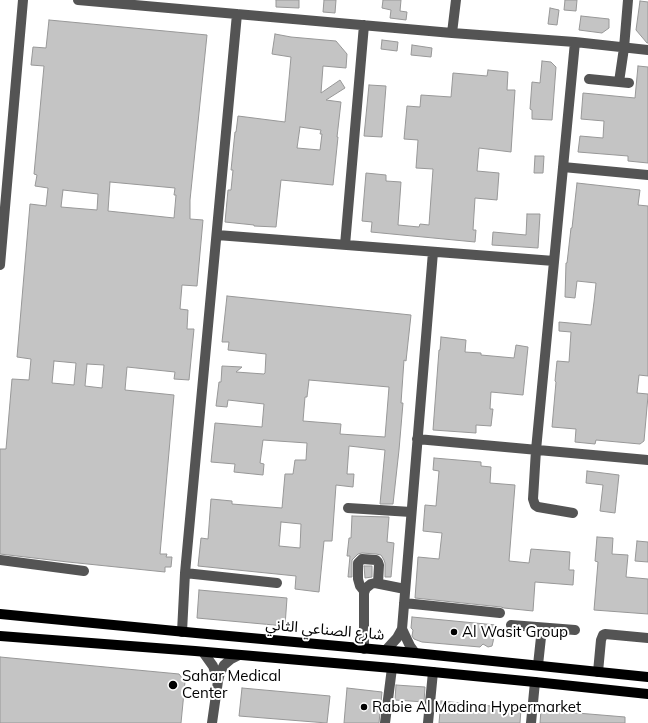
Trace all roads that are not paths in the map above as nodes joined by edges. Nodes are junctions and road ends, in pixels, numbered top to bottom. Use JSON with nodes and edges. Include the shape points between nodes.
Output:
{"nodes":[{"id":1,"x":23,"y":0,"type":"edge"},
{"id":2,"x":78,"y":0,"type":"edge"},
{"id":3,"x":456,"y":0,"type":"edge"},
{"id":4,"x":628,"y":0,"type":"edge"},
{"id":5,"x":123,"y":2,"type":"edge"},
{"id":6,"x":237,"y":14,"type":"junction"},
{"id":7,"x":364,"y":25,"type":"junction"},
{"id":8,"x":452,"y":33,"type":"junction"},
{"id":9,"x":575,"y":42,"type":"junction"},
{"id":10,"x":624,"y":48,"type":"junction"},
{"id":11,"x":648,"y":50,"type":"edge"},
{"id":12,"x":589,"y":79,"type":"dead end"},
{"id":13,"x":619,"y":82,"type":"junction"},
{"id":14,"x":629,"y":83,"type":"dead end"},
{"id":15,"x":563,"y":167,"type":"junction"},
{"id":16,"x":648,"y":175,"type":"edge"},
{"id":17,"x":217,"y":235,"type":"junction"},
{"id":18,"x":345,"y":245,"type":"junction"},
{"id":19,"x":432,"y":252,"type":"junction"},
{"id":20,"x":554,"y":261,"type":"junction"},
{"id":21,"x":0,"y":265,"type":"edge"},
{"id":22,"x":417,"y":439,"type":"junction"},
{"id":23,"x":536,"y":450,"type":"junction"},
{"id":24,"x":648,"y":460,"type":"edge"},
{"id":25,"x":348,"y":508,"type":"dead end"},
{"id":26,"x":411,"y":512,"type":"junction"},
{"id":27,"x":573,"y":513,"type":"dead end"},
{"id":28,"x":0,"y":560,"type":"edge"},
{"id":29,"x":84,"y":571,"type":"dead end"},
{"id":30,"x":185,"y":574,"type":"junction"},
{"id":31,"x":277,"y":583,"type":"dead end"},
{"id":32,"x":378,"y":583,"type":"junction"},
{"id":33,"x":405,"y":589,"type":"junction"},
{"id":34,"x":364,"y":591,"type":"junction"},
{"id":35,"x":404,"y":603,"type":"junction"},
{"id":36,"x":500,"y":613,"type":"dead end"},
{"id":37,"x":0,"y":614,"type":"edge"},
{"id":38,"x":511,"y":625,"type":"dead end"},
{"id":39,"x":542,"y":628,"type":"junction"},
{"id":40,"x":402,"y":629,"type":"junction"},
{"id":41,"x":575,"y":630,"type":"dead end"},
{"id":42,"x":182,"y":632,"type":"junction"},
{"id":43,"x":1,"y":637,"type":"edge"},
{"id":44,"x":648,"y":638,"type":"edge"},
{"id":45,"x":364,"y":649,"type":"junction"},
{"id":46,"x":386,"y":650,"type":"junction"},
{"id":47,"x":203,"y":652,"type":"junction"},
{"id":48,"x":415,"y":653,"type":"junction"},
{"id":49,"x":239,"y":655,"type":"junction"},
{"id":50,"x":538,"y":665,"type":"junction"},
{"id":51,"x":392,"y":668,"type":"junction"},
{"id":52,"x":433,"y":672,"type":"junction"},
{"id":53,"x":598,"y":672,"type":"junction"},
{"id":54,"x":648,"y":677,"type":"edge"},
{"id":55,"x":218,"y":681,"type":"junction"},
{"id":56,"x":535,"y":682,"type":"junction"},
{"id":57,"x":648,"y":694,"type":"edge"},
{"id":58,"x":212,"y":723,"type":"edge"},
{"id":59,"x":385,"y":723,"type":"edge"},
{"id":60,"x":428,"y":723,"type":"edge"},
{"id":61,"x":532,"y":723,"type":"edge"}],
"edges":[{"from":1,"to":21,"type":"street"},
{"from":2,"to":5,"type":"street"},
{"from":3,"to":8,"type":"street"},
{"from":4,"to":10,"type":"street"},
{"from":5,"to":6,"type":"street"},
{"from":6,"to":7,"type":"street"},
{"from":6,"to":17,"type":"street"},
{"from":7,"to":8,"type":"street"},
{"from":7,"to":18,"type":"street"},
{"from":8,"to":9,"type":"street"},
{"from":9,"to":10,"type":"street"},
{"from":9,"to":15,"type":"street"},
{"from":10,"to":11,"type":"street"},
{"from":10,"to":13,"type":"street"},
{"from":12,"to":13,"type":"street"},
{"from":13,"to":14,"type":"street"},
{"from":15,"to":16,"type":"street"},
{"from":15,"to":20,"type":"street"},
{"from":17,"to":18,"type":"street"},
{"from":17,"to":30,"type":"street"},
{"from":18,"to":19,"type":"street"},
{"from":19,"to":20,"type":"street"},
{"from":19,"to":22,"type":"street"},
{"from":20,"to":23,"type":"street"},
{"from":22,"to":23,"type":"street"},
{"from":22,"to":26,"type":"street"},
{"from":23,"to":24,"type":"street"},
{"from":23,"to":27,"type":"street","via":[[533,499],[535,505]]},
{"from":25,"to":26,"type":"street"},
{"from":26,"to":33,"type":"street"},
{"from":28,"to":29,"type":"street"},
{"from":30,"to":31,"type":"street"},
{"from":30,"to":42,"type":"street"},
{"from":32,"to":33,"type":"street"},
{"from":32,"to":34,"type":"street","via":[[371,584]]},
{"from":32,"to":34,"type":"street","via":[[378,562],[362,559],[358,563],[358,579]]},
{"from":33,"to":35,"type":"street"},
{"from":34,"to":45,"type":"street"},
{"from":35,"to":36,"type":"street"},
{"from":35,"to":40,"type":"street"},
{"from":37,"to":42,"type":"main road","name":"شارع الصناعي الثاني"},
{"from":38,"to":39,"type":"street"},
{"from":39,"to":41,"type":"street"},
{"from":39,"to":50,"type":"street"},
{"from":40,"to":46,"type":"street"},
{"from":40,"to":48,"type":"street"},
{"from":42,"to":45,"type":"main road","name":"شارع الصناعي الثاني"},
{"from":43,"to":47,"type":"main road"},
{"from":44,"to":53,"type":"street","via":[[603,635]]},
{"from":45,"to":46,"type":"main road","name":"شارع الصناعي الثاني"},
{"from":46,"to":48,"type":"main road","name":"شارع الصناعي الثاني"},
{"from":47,"to":49,"type":"main road"},
{"from":47,"to":55,"type":"street"},
{"from":48,"to":50,"type":"main road","name":"شارع الصناعي الثاني"},
{"from":49,"to":51,"type":"main road"},
{"from":49,"to":55,"type":"street","via":[[224,665]]},
{"from":50,"to":53,"type":"main road","name":"شارع الصناعي الثاني"},
{"from":51,"to":52,"type":"main road"},
{"from":51,"to":59,"type":"street"},
{"from":52,"to":56,"type":"main road"},
{"from":52,"to":60,"type":"street"},
{"from":53,"to":54,"type":"main road","name":"شارع الصناعي الثاني"},
{"from":55,"to":58,"type":"street"},
{"from":56,"to":57,"type":"main road"},
{"from":56,"to":61,"type":"street"}]}
